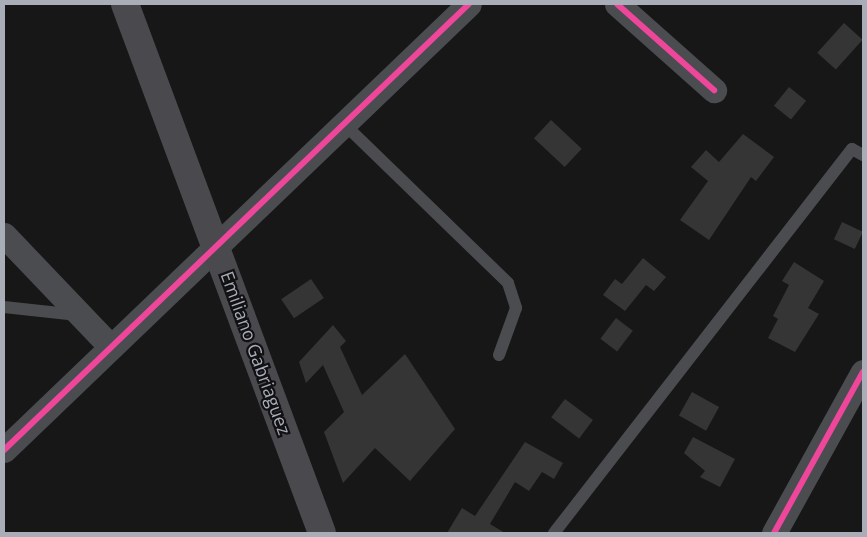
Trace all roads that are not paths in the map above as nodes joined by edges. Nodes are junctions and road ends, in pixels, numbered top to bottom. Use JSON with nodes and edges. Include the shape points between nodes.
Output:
{"nodes":[{"id":1,"x":125,"y":4,"type":"edge"},
{"id":2,"x":469,"y":4,"type":"edge"},
{"id":3,"x":617,"y":4,"type":"edge"},
{"id":4,"x":714,"y":90,"type":"dead end"},
{"id":5,"x":343,"y":123,"type":"junction"},
{"id":6,"x":863,"y":155,"type":"edge"},
{"id":7,"x":4,"y":235,"type":"edge"},
{"id":8,"x":215,"y":244,"type":"junction"},
{"id":9,"x":4,"y":307,"type":"edge"},
{"id":10,"x":81,"y":316,"type":"junction"},
{"id":11,"x":110,"y":346,"type":"junction"},
{"id":12,"x":499,"y":354,"type":"dead end"},
{"id":13,"x":863,"y":372,"type":"edge"},
{"id":14,"x":4,"y":450,"type":"edge"},
{"id":15,"x":322,"y":533,"type":"edge"},
{"id":16,"x":554,"y":533,"type":"edge"},
{"id":17,"x":774,"y":533,"type":"edge"}],
"edges":[{"from":1,"to":8,"type":"main road","name":"Emiliano Gabriaguez"},
{"from":2,"to":5,"type":"street"},
{"from":3,"to":4,"type":"street"},
{"from":5,"to":8,"type":"street"},
{"from":5,"to":12,"type":"lane","via":[[508,283],[516,308]]},
{"from":6,"to":16,"type":"lane","via":[[852,149]]},
{"from":7,"to":10,"type":"street"},
{"from":8,"to":11,"type":"street"},
{"from":8,"to":15,"type":"main road","name":"Emiliano Gabriaguez"},
{"from":9,"to":10,"type":"lane"},
{"from":10,"to":11,"type":"street"},
{"from":11,"to":14,"type":"street"},
{"from":13,"to":17,"type":"street"}]}
